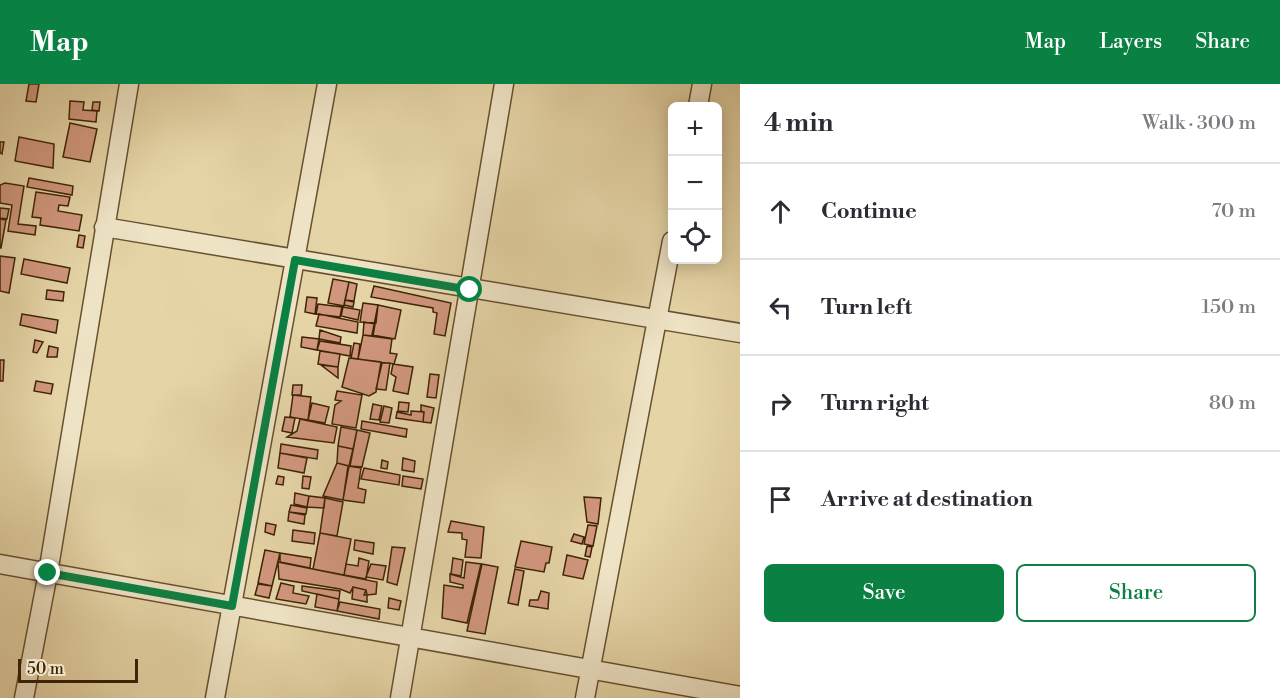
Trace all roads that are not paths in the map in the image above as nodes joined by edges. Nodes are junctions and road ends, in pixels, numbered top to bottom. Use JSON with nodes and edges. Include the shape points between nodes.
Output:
{"nodes":[{"id":1,"x":129,"y":84,"type":"edge"},
{"id":2,"x":327,"y":84,"type":"edge"},
{"id":3,"x":504,"y":84,"type":"edge"},
{"id":4,"x":702,"y":84,"type":"edge"},
{"id":5,"x":699,"y":102,"type":"edge"},
{"id":6,"x":104,"y":227,"type":"junction"},
{"id":7,"x":295,"y":260,"type":"junction"},
{"id":8,"x":668,"y":261,"type":"edge"},
{"id":9,"x":470,"y":290,"type":"junction"},
{"id":10,"x":657,"y":320,"type":"junction"},
{"id":11,"x":740,"y":333,"type":"edge"},
{"id":12,"x":0,"y":564,"type":"edge"},
{"id":13,"x":48,"y":573,"type":"junction"},
{"id":14,"x":232,"y":606,"type":"junction"},
{"id":15,"x":410,"y":638,"type":"junction"},
{"id":16,"x":591,"y":670,"type":"junction"},
{"id":17,"x":740,"y":696,"type":"edge"},
{"id":18,"x":24,"y":698,"type":"edge"},
{"id":19,"x":215,"y":698,"type":"edge"},
{"id":20,"x":400,"y":698,"type":"edge"},
{"id":21,"x":585,"y":698,"type":"edge"}],
"edges":[{"from":1,"to":6,"type":"street"},
{"from":2,"to":7,"type":"street"},
{"from":3,"to":9,"type":"street"},
{"from":4,"to":5,"type":"street"},
{"from":6,"to":7,"type":"street"},
{"from":6,"to":13,"type":"street"},
{"from":7,"to":9,"type":"street"},
{"from":7,"to":14,"type":"street"},
{"from":8,"to":10,"type":"street"},
{"from":9,"to":10,"type":"street"},
{"from":9,"to":15,"type":"street"},
{"from":10,"to":11,"type":"street"},
{"from":10,"to":16,"type":"street"},
{"from":12,"to":13,"type":"street"},
{"from":13,"to":14,"type":"street"},
{"from":13,"to":18,"type":"street"},
{"from":14,"to":15,"type":"street"},
{"from":14,"to":19,"type":"street"},
{"from":15,"to":16,"type":"street"},
{"from":15,"to":20,"type":"street"},
{"from":16,"to":17,"type":"street"},
{"from":16,"to":21,"type":"street"}]}
